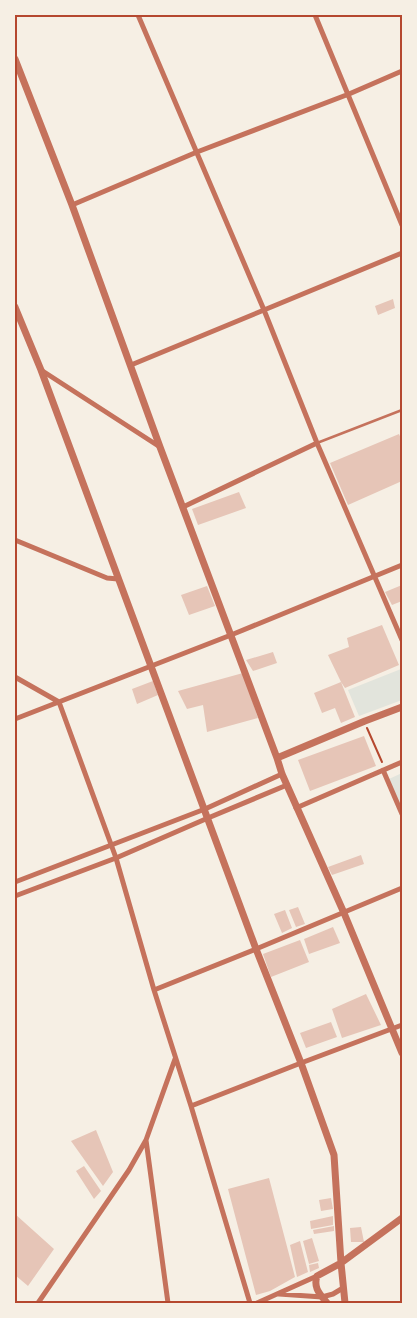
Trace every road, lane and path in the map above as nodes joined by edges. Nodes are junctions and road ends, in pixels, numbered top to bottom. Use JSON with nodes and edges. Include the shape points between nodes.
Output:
{"nodes":[{"id":1,"x":138,"y":15,"type":"edge"},
{"id":2,"x":315,"y":15,"type":"edge"},
{"id":3,"x":15,"y":60,"type":"edge"},
{"id":4,"x":402,"y":71,"type":"edge"},
{"id":5,"x":349,"y":94,"type":"junction"},
{"id":6,"x":197,"y":152,"type":"junction"},
{"id":7,"x":72,"y":205,"type":"junction"},
{"id":8,"x":402,"y":225,"type":"edge"},
{"id":9,"x":402,"y":253,"type":"edge"},
{"id":10,"x":15,"y":307,"type":"edge"},
{"id":11,"x":264,"y":310,"type":"junction"},
{"id":12,"x":131,"y":365,"type":"junction"},
{"id":13,"x":40,"y":370,"type":"junction"},
{"id":14,"x":402,"y":410,"type":"edge"},
{"id":15,"x":318,"y":443,"type":"junction"},
{"id":16,"x":160,"y":447,"type":"junction"},
{"id":17,"x":183,"y":507,"type":"junction"},
{"id":18,"x":15,"y":540,"type":"edge"},
{"id":19,"x":402,"y":564,"type":"edge"},
{"id":20,"x":374,"y":576,"type":"junction"},
{"id":21,"x":118,"y":579,"type":"junction"},
{"id":22,"x":231,"y":635,"type":"junction"},
{"id":23,"x":402,"y":640,"type":"edge"},
{"id":24,"x":152,"y":667,"type":"junction"},
{"id":25,"x":15,"y":678,"type":"edge"},
{"id":26,"x":59,"y":702,"type":"junction"},
{"id":27,"x":402,"y":707,"type":"edge"},
{"id":28,"x":15,"y":719,"type":"edge"},
{"id":29,"x":365,"y":721,"type":"junction"},
{"id":30,"x":277,"y":758,"type":"junction"},
{"id":31,"x":402,"y":762,"type":"edge"},
{"id":32,"x":384,"y":770,"type":"junction"},
{"id":33,"x":282,"y":774,"type":"junction"},
{"id":34,"x":287,"y":785,"type":"junction"},
{"id":35,"x":296,"y":808,"type":"junction"},
{"id":36,"x":205,"y":810,"type":"junction"},
{"id":37,"x":402,"y":814,"type":"edge"},
{"id":38,"x":208,"y":818,"type":"junction"},
{"id":39,"x":112,"y":846,"type":"junction"},
{"id":40,"x":116,"y":858,"type":"junction"},
{"id":41,"x":15,"y":882,"type":"edge"},
{"id":42,"x":402,"y":888,"type":"edge"},
{"id":43,"x":15,"y":896,"type":"edge"},
{"id":44,"x":344,"y":913,"type":"junction"},
{"id":45,"x":256,"y":949,"type":"junction"},
{"id":46,"x":154,"y":990,"type":"junction"},
{"id":47,"x":402,"y":1026,"type":"edge"},
{"id":48,"x":392,"y":1030,"type":"junction"},
{"id":49,"x":402,"y":1053,"type":"edge"},
{"id":50,"x":175,"y":1059,"type":"junction"},
{"id":51,"x":301,"y":1062,"type":"junction"},
{"id":52,"x":191,"y":1106,"type":"junction"},
{"id":53,"x":146,"y":1140,"type":"junction"},
{"id":54,"x":402,"y":1218,"type":"edge"},
{"id":55,"x":341,"y":1262,"type":"junction"},
{"id":56,"x":317,"y":1276,"type":"junction"},
{"id":57,"x":343,"y":1288,"type":"junction"},
{"id":58,"x":279,"y":1294,"type":"junction"},
{"id":59,"x":322,"y":1297,"type":"junction"},
{"id":60,"x":38,"y":1303,"type":"edge"},
{"id":61,"x":168,"y":1303,"type":"edge"},
{"id":62,"x":250,"y":1303,"type":"edge"},
{"id":63,"x":257,"y":1303,"type":"edge"},
{"id":64,"x":327,"y":1303,"type":"edge"},
{"id":65,"x":345,"y":1303,"type":"edge"}],
"edges":[{"from":1,"to":6,"type":"street"},
{"from":2,"to":5,"type":"street"},
{"from":3,"to":7,"type":"street"},
{"from":4,"to":5,"type":"street"},
{"from":5,"to":6,"type":"street"},
{"from":5,"to":8,"type":"street"},
{"from":6,"to":7,"type":"street"},
{"from":6,"to":11,"type":"street"},
{"from":7,"to":12,"type":"street"},
{"from":9,"to":11,"type":"street"},
{"from":10,"to":13,"type":"street"},
{"from":11,"to":12,"type":"street"},
{"from":11,"to":15,"type":"street"},
{"from":12,"to":16,"type":"street"},
{"from":13,"to":16,"type":"street"},
{"from":13,"to":21,"type":"street"},
{"from":14,"to":15,"type":"lane"},
{"from":15,"to":17,"type":"street"},
{"from":15,"to":20,"type":"street"},
{"from":16,"to":17,"type":"street"},
{"from":17,"to":22,"type":"street"},
{"from":18,"to":21,"type":"street","via":[[107,578]]},
{"from":19,"to":20,"type":"street"},
{"from":20,"to":22,"type":"street"},
{"from":20,"to":23,"type":"street"},
{"from":21,"to":24,"type":"street"},
{"from":22,"to":24,"type":"street"},
{"from":22,"to":30,"type":"street"},
{"from":24,"to":26,"type":"street"},
{"from":24,"to":36,"type":"street"},
{"from":25,"to":26,"type":"street"},
{"from":26,"to":28,"type":"street"},
{"from":26,"to":39,"type":"street"},
{"from":27,"to":29,"type":"street"},
{"from":29,"to":30,"type":"street"},
{"from":29,"to":32,"type":"path"},
{"from":30,"to":33,"type":"street"},
{"from":31,"to":32,"type":"street"},
{"from":32,"to":35,"type":"street"},
{"from":32,"to":37,"type":"street"},
{"from":33,"to":34,"type":"street"},
{"from":33,"to":36,"type":"street"},
{"from":34,"to":35,"type":"street"},
{"from":34,"to":38,"type":"street"},
{"from":35,"to":44,"type":"street"},
{"from":36,"to":38,"type":"street"},
{"from":36,"to":39,"type":"street"},
{"from":38,"to":40,"type":"street"},
{"from":38,"to":45,"type":"street"},
{"from":39,"to":40,"type":"street"},
{"from":39,"to":41,"type":"street"},
{"from":40,"to":43,"type":"street"},
{"from":40,"to":46,"type":"street"},
{"from":42,"to":44,"type":"street"},
{"from":44,"to":45,"type":"street"},
{"from":44,"to":48,"type":"street"},
{"from":45,"to":46,"type":"street"},
{"from":45,"to":51,"type":"street"},
{"from":46,"to":50,"type":"street"},
{"from":47,"to":48,"type":"street"},
{"from":48,"to":49,"type":"street"},
{"from":48,"to":51,"type":"street"},
{"from":50,"to":52,"type":"street"},
{"from":50,"to":53,"type":"street"},
{"from":51,"to":52,"type":"street"},
{"from":51,"to":55,"type":"street","via":[[334,1155]]},
{"from":52,"to":62,"type":"street"},
{"from":53,"to":60,"type":"street"},
{"from":53,"to":61,"type":"street"},
{"from":54,"to":55,"type":"street"},
{"from":55,"to":56,"type":"street"},
{"from":55,"to":57,"type":"street"},
{"from":56,"to":58,"type":"street"},
{"from":56,"to":59,"type":"street","via":[[315,1285]]},
{"from":57,"to":59,"type":"street"},
{"from":57,"to":65,"type":"street"},
{"from":58,"to":59,"type":"street"},
{"from":58,"to":63,"type":"street"},
{"from":59,"to":64,"type":"street"}]}
